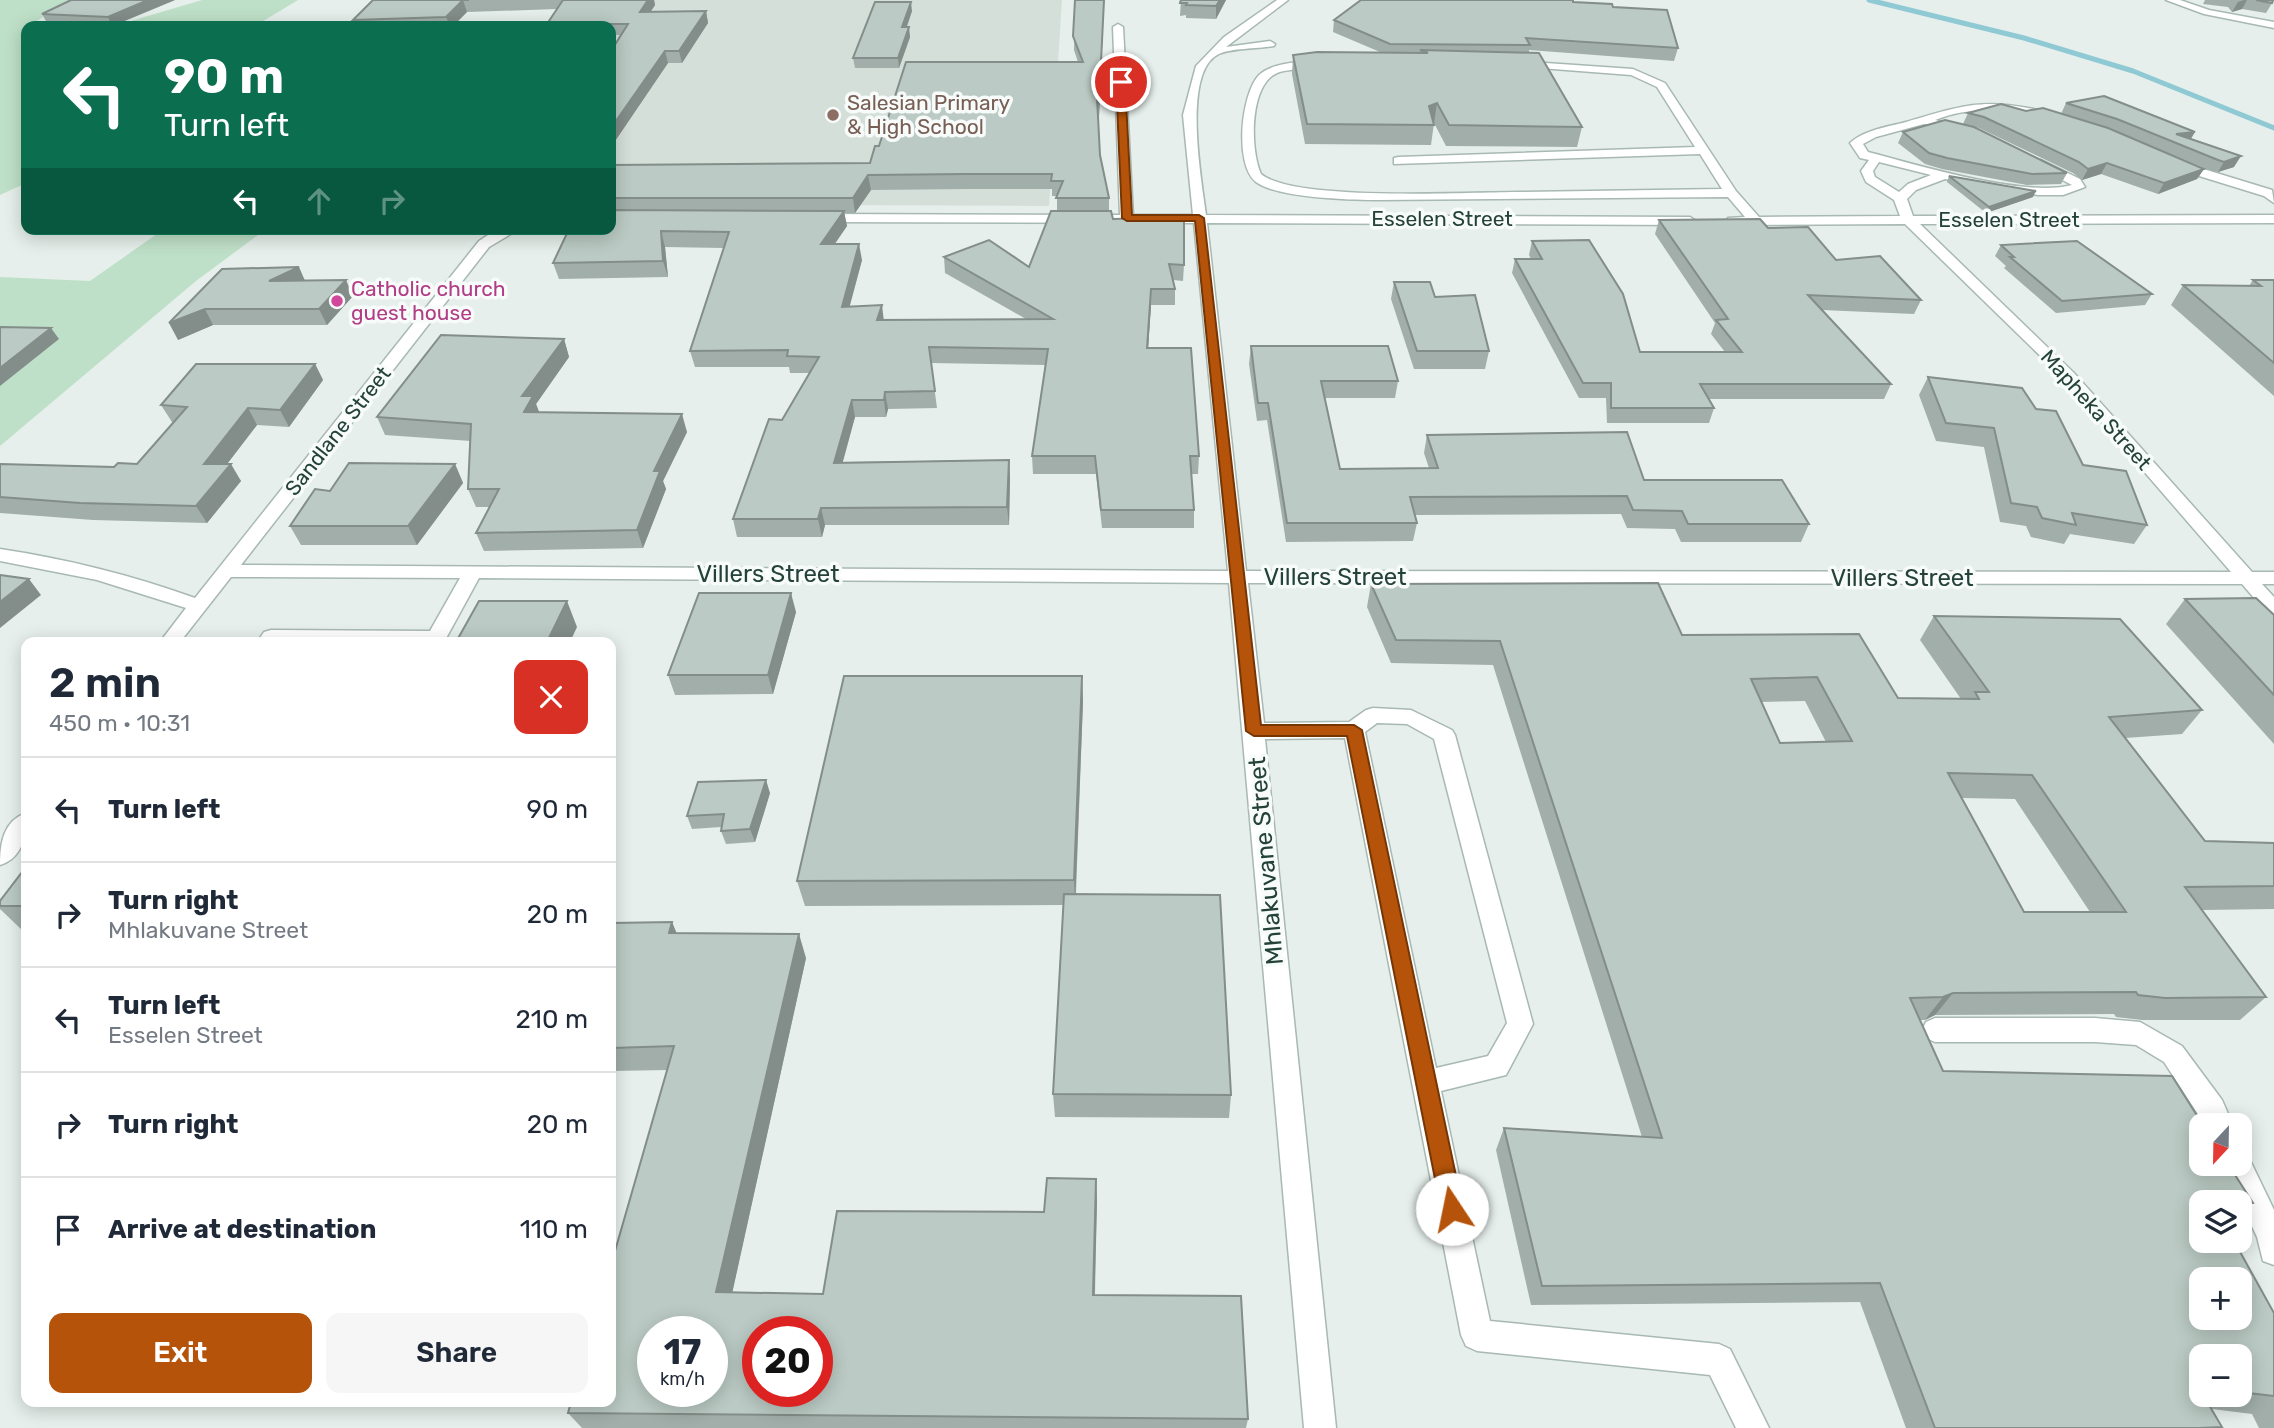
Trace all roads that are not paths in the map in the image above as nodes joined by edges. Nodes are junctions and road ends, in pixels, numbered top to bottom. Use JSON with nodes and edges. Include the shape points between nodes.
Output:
{"nodes":[{"id":1,"x":1283,"y":0,"type":"edge"},
{"id":2,"x":2171,"y":0,"type":"edge"},
{"id":3,"x":2274,"y":25,"type":"edge"},
{"id":4,"x":1118,"y":27,"type":"dead end"},
{"id":5,"x":1270,"y":44,"type":"dead end"},
{"id":6,"x":1216,"y":51,"type":"junction"},
{"id":7,"x":1332,"y":64,"type":"edge"},
{"id":8,"x":1505,"y":64,"type":"edge"},
{"id":9,"x":1922,"y":121,"type":"junction"},
{"id":10,"x":2071,"y":123,"type":"edge"},
{"id":11,"x":1974,"y":132,"type":"edge"},
{"id":12,"x":1703,"y":150,"type":"junction"},
{"id":13,"x":2156,"y":156,"type":"edge"},
{"id":14,"x":1876,"y":158,"type":"junction"},
{"id":15,"x":2032,"y":160,"type":"edge"},
{"id":16,"x":1398,"y":161,"type":"dead end"},
{"id":17,"x":1941,"y":176,"type":"junction"},
{"id":18,"x":1731,"y":193,"type":"junction"},
{"id":19,"x":1900,"y":198,"type":"junction"},
{"id":20,"x":2274,"y":199,"type":"edge"},
{"id":21,"x":806,"y":218,"type":"edge"},
{"id":22,"x":1127,"y":218,"type":"junction"},
{"id":23,"x":1199,"y":218,"type":"junction"},
{"id":24,"x":2274,"y":219,"type":"edge"},
{"id":25,"x":1908,"y":220,"type":"junction"},
{"id":26,"x":1755,"y":221,"type":"junction"},
{"id":27,"x":496,"y":235,"type":"edge"},
{"id":28,"x":0,"y":555,"type":"edge"},
{"id":29,"x":228,"y":571,"type":"junction"},
{"id":30,"x":473,"y":572,"type":"junction"},
{"id":31,"x":1238,"y":577,"type":"junction"},
{"id":32,"x":2244,"y":578,"type":"junction"},
{"id":33,"x":2274,"y":578,"type":"edge"},
{"id":34,"x":199,"y":606,"type":"junction"},
{"id":35,"x":2274,"y":609,"type":"edge"},
{"id":36,"x":174,"y":637,"type":"edge"},
{"id":37,"x":437,"y":637,"type":"edge"},
{"id":38,"x":1354,"y":730,"type":"junction"},
{"id":39,"x":1254,"y":731,"type":"junction"},
{"id":40,"x":21,"y":829,"type":"edge"},
{"id":41,"x":0,"y":856,"type":"edge"},
{"id":42,"x":1936,"y":1030,"type":"edge"},
{"id":43,"x":1426,"y":1082,"type":"junction"},
{"id":44,"x":2214,"y":1113,"type":"edge"},
{"id":45,"x":2243,"y":1176,"type":"edge"},
{"id":46,"x":2274,"y":1250,"type":"edge"},
{"id":47,"x":1320,"y":1428,"type":"edge"},
{"id":48,"x":1753,"y":1428,"type":"edge"}],
"edges":[{"from":1,"to":6,"type":"street","name":"Mhlakuvane Street"},
{"from":2,"to":3,"type":"street"},
{"from":4,"to":22,"type":"street"},
{"from":5,"to":6,"type":"street"},
{"from":6,"to":23,"type":"street","name":"Mhlakuvane Street","via":[[1201,66],[1189,114]]},
{"from":7,"to":18,"type":"street","via":[[1277,70],[1254,88],[1249,157],[1254,175],[1267,184],[1328,194],[1412,196]]},
{"from":8,"to":12,"type":"street","via":[[1602,68],[1649,78],[1661,85]]},
{"from":9,"to":10,"type":"street","via":[[1978,107],[2034,111]]},
{"from":9,"to":11,"type":"street"},
{"from":9,"to":14,"type":"street","via":[[1856,143],[1864,155]]},
{"from":12,"to":16,"type":"street"},
{"from":12,"to":18,"type":"street"},
{"from":13,"to":20,"type":"street","via":[[2268,193]]},
{"from":14,"to":17,"type":"street"},
{"from":14,"to":19,"type":"street","via":[[1867,171],[1870,179]]},
{"from":15,"to":17,"type":"street","via":[[2079,187],[2063,192],[2031,190]]},
{"from":17,"to":19,"type":"street","via":[[1912,187]]},
{"from":18,"to":26,"type":"street"},
{"from":19,"to":25,"type":"street"},
{"from":21,"to":22,"type":"street","name":"Esselen Street"},
{"from":22,"to":23,"type":"street","name":"Esselen Street"},
{"from":23,"to":26,"type":"street","name":"Esselen Street"},
{"from":23,"to":31,"type":"street","name":"Mhlakuvane Street"},
{"from":24,"to":25,"type":"street","name":"Esselen Street"},
{"from":25,"to":26,"type":"street","name":"Esselen Street"},
{"from":25,"to":32,"type":"street","name":"Mapheka Street","via":[[2069,376]]},
{"from":27,"to":29,"type":"street","name":"Sandlane Street","via":[[484,244]]},
{"from":28,"to":34,"type":"street","via":[[53,561]]},
{"from":29,"to":30,"type":"street","name":"Villers Street"},
{"from":29,"to":34,"type":"street","name":"Sandlane Street"},
{"from":30,"to":31,"type":"street","name":"Villers Street"},
{"from":30,"to":37,"type":"street"},
{"from":31,"to":32,"type":"street","name":"Villers Street"},
{"from":31,"to":39,"type":"street","name":"Mhlakuvane Street"},
{"from":32,"to":33,"type":"street","name":"Villers Street"},
{"from":32,"to":35,"type":"street","name":"Mapheka Street"},
{"from":34,"to":36,"type":"street","name":"Sandlane Street"},
{"from":38,"to":39,"type":"street"},
{"from":38,"to":43,"type":"street"},
{"from":38,"to":43,"type":"street","via":[[1373,715],[1411,716],[1444,735],[1520,1024],[1497,1066]]},
{"from":39,"to":47,"type":"street","name":"Mhlakuvane Street"},
{"from":40,"to":41,"type":"street"},
{"from":42,"to":44,"type":"street","via":[[2140,1034],[2172,1054]]},
{"from":43,"to":48,"type":"street","via":[[1477,1335],[1719,1360]]},
{"from":45,"to":46,"type":"street"}]}
